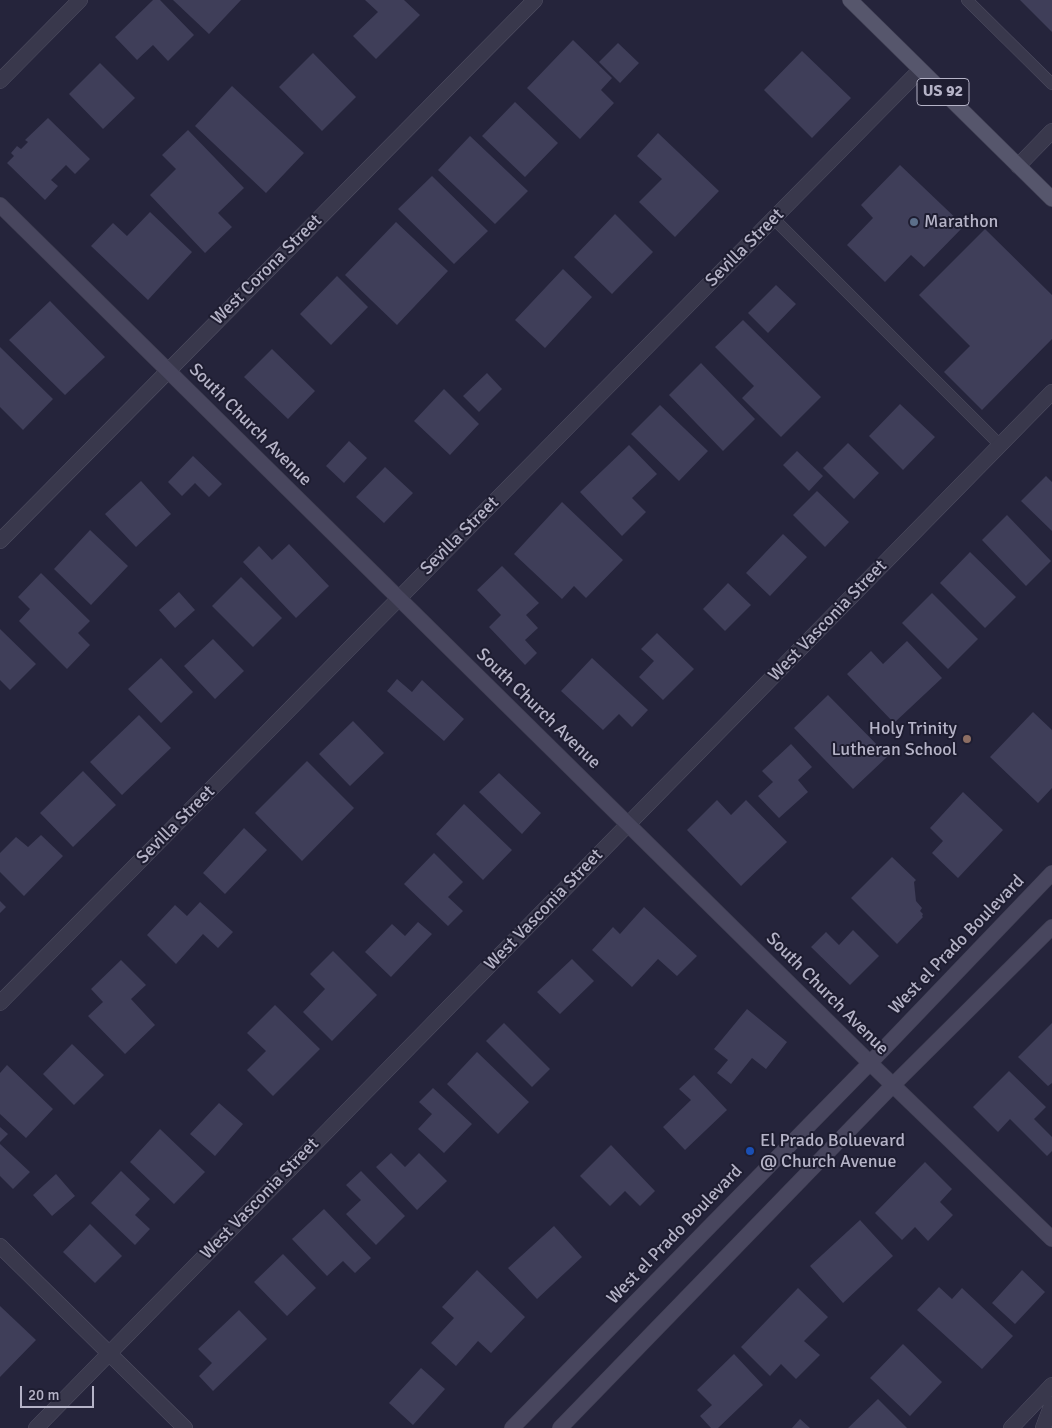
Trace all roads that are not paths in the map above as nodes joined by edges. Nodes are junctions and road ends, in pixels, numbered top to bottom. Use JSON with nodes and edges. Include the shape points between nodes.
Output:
{"nodes":[{"id":1,"x":80,"y":0,"type":"edge"},
{"id":2,"x":535,"y":0,"type":"edge"},
{"id":3,"x":850,"y":0,"type":"edge"},
{"id":4,"x":967,"y":0,"type":"edge"},
{"id":5,"x":920,"y":70,"type":"junction"},
{"id":6,"x":0,"y":81,"type":"edge"},
{"id":7,"x":1052,"y":84,"type":"edge"},
{"id":8,"x":1052,"y":131,"type":"edge"},
{"id":9,"x":1018,"y":166,"type":"junction"},
{"id":10,"x":1052,"y":199,"type":"edge"},
{"id":11,"x":0,"y":205,"type":"edge"},
{"id":12,"x":774,"y":219,"type":"junction"},
{"id":13,"x":167,"y":370,"type":"junction"},
{"id":14,"x":1052,"y":392,"type":"edge"},
{"id":15,"x":1000,"y":446,"type":"junction"},
{"id":16,"x":0,"y":540,"type":"edge"},
{"id":17,"x":398,"y":599,"type":"junction"},
{"id":18,"x":629,"y":824,"type":"junction"},
{"id":19,"x":1052,"y":873,"type":"edge"},
{"id":20,"x":1052,"y":927,"type":"edge"},
{"id":21,"x":0,"y":1003,"type":"edge"},
{"id":22,"x":870,"y":1063,"type":"junction"},
{"id":23,"x":893,"y":1085,"type":"junction"},
{"id":24,"x":1052,"y":1239,"type":"edge"},
{"id":25,"x":0,"y":1246,"type":"edge"},
{"id":26,"x":109,"y":1354,"type":"junction"},
{"id":27,"x":1052,"y":1385,"type":"edge"},
{"id":28,"x":1052,"y":1404,"type":"edge"},
{"id":29,"x":36,"y":1428,"type":"edge"},
{"id":30,"x":185,"y":1428,"type":"edge"},
{"id":31,"x":512,"y":1428,"type":"edge"},
{"id":32,"x":560,"y":1428,"type":"edge"},
{"id":33,"x":1010,"y":1428,"type":"edge"},
{"id":34,"x":1043,"y":1428,"type":"edge"}],
"edges":[{"from":1,"to":6,"type":"street"},
{"from":2,"to":13,"type":"street","name":"West Corona Street"},
{"from":3,"to":5,"type":"main road","number":"US 92"},
{"from":4,"to":7,"type":"lane"},
{"from":5,"to":9,"type":"main road","number":"US 92"},
{"from":5,"to":12,"type":"street","name":"Sevilla Street"},
{"from":8,"to":9,"type":"street"},
{"from":9,"to":10,"type":"main road","number":"US 92"},
{"from":11,"to":13,"type":"street","name":"South Church Avenue"},
{"from":12,"to":15,"type":"lane"},
{"from":12,"to":17,"type":"street","name":"Sevilla Street"},
{"from":13,"to":16,"type":"street","name":"West Corona Street"},
{"from":13,"to":17,"type":"street","name":"South Church Avenue"},
{"from":14,"to":15,"type":"street","name":"West Vasconia Street"},
{"from":15,"to":18,"type":"street","name":"West Vasconia Street"},
{"from":17,"to":18,"type":"street","name":"South Church Avenue"},
{"from":17,"to":21,"type":"street","name":"Sevilla Street"},
{"from":18,"to":22,"type":"street","name":"South Church Avenue"},
{"from":18,"to":26,"type":"street","name":"West Vasconia Street"},
{"from":19,"to":22,"type":"street","name":"West el Prado Boulevard"},
{"from":20,"to":23,"type":"street"},
{"from":22,"to":23,"type":"street","name":"South Church Avenue"},
{"from":22,"to":31,"type":"street","name":"West el Prado Boulevard"},
{"from":23,"to":24,"type":"street","name":"South Church Avenue"},
{"from":23,"to":32,"type":"street"},
{"from":25,"to":26,"type":"street"},
{"from":26,"to":29,"type":"street","name":"West Vasconia Street"},
{"from":26,"to":30,"type":"street"},
{"from":27,"to":33,"type":"street"},
{"from":28,"to":34,"type":"street"}]}
